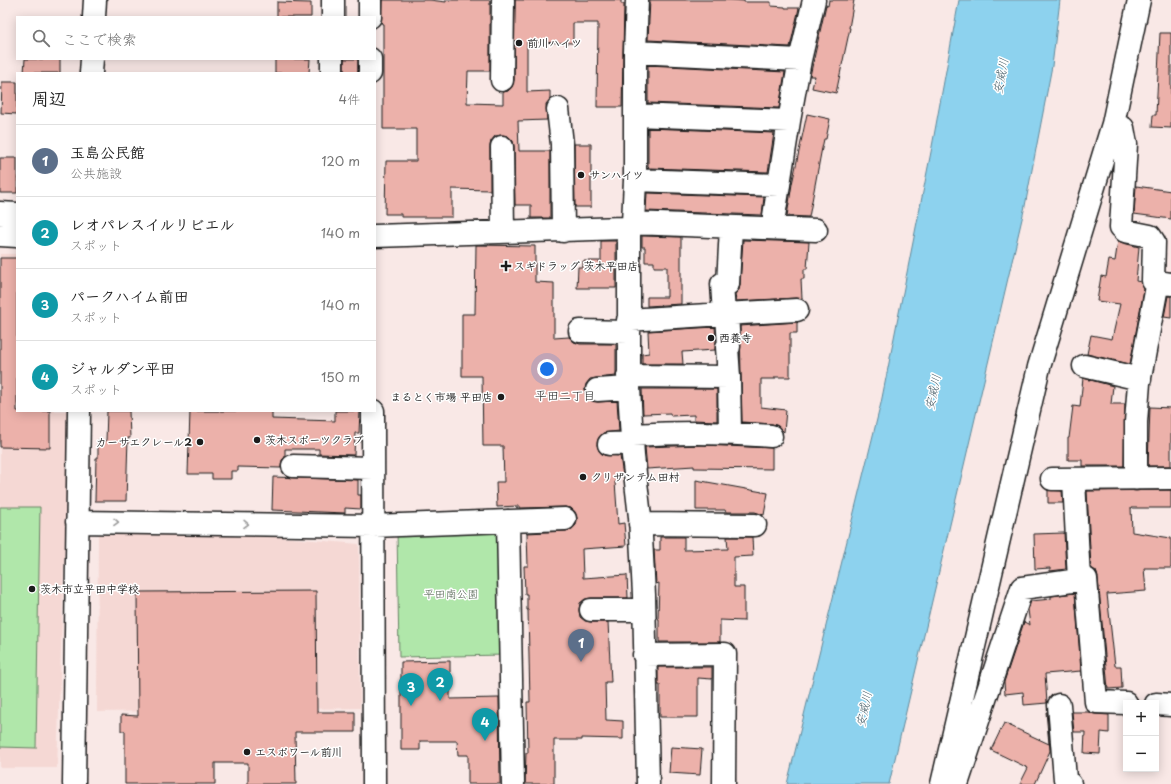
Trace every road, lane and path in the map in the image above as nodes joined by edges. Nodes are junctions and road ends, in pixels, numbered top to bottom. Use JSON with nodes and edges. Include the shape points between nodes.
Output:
{"nodes":[{"id":1,"x":95,"y":0,"type":"edge"},
{"id":2,"x":334,"y":0,"type":"edge"},
{"id":3,"x":370,"y":0,"type":"edge"},
{"id":4,"x":503,"y":0,"type":"edge"},
{"id":5,"x":637,"y":0,"type":"edge"},
{"id":6,"x":814,"y":0,"type":"edge"},
{"id":7,"x":1139,"y":0,"type":"edge"},
{"id":8,"x":94,"y":16,"type":"edge"},
{"id":9,"x":333,"y":16,"type":"edge"},
{"id":10,"x":370,"y":16,"type":"edge"},
{"id":11,"x":635,"y":52,"type":"junction"},
{"id":12,"x":92,"y":60,"type":"edge"},
{"id":13,"x":332,"y":60,"type":"edge"},
{"id":14,"x":370,"y":60,"type":"edge"},
{"id":15,"x":800,"y":60,"type":"junction"},
{"id":16,"x":91,"y":72,"type":"edge"},
{"id":17,"x":332,"y":72,"type":"edge"},
{"id":18,"x":370,"y":72,"type":"edge"},
{"id":19,"x":502,"y":80,"type":"dead end"},
{"id":20,"x":558,"y":109,"type":"dead end"},
{"id":21,"x":635,"y":114,"type":"junction"},
{"id":22,"x":789,"y":121,"type":"junction"},
{"id":23,"x":1113,"y":124,"type":"junction"},
{"id":24,"x":502,"y":147,"type":"dead end"},
{"id":25,"x":635,"y":180,"type":"junction"},
{"id":26,"x":779,"y":185,"type":"junction"},
{"id":27,"x":0,"y":213,"type":"edge"},
{"id":28,"x":16,"y":214,"type":"edge"},
{"id":29,"x":774,"y":216,"type":"dead end"},
{"id":30,"x":631,"y":226,"type":"junction"},
{"id":31,"x":731,"y":227,"type":"junction"},
{"id":32,"x":816,"y":230,"type":"dead end"},
{"id":33,"x":563,"y":231,"type":"junction"},
{"id":34,"x":504,"y":232,"type":"junction"},
{"id":35,"x":0,"y":235,"type":"edge"},
{"id":36,"x":16,"y":236,"type":"edge"},
{"id":37,"x":376,"y":236,"type":"edge"},
{"id":38,"x":1160,"y":236,"type":"edge"},
{"id":39,"x":1164,"y":283,"type":"edge"},
{"id":40,"x":797,"y":310,"type":"dead end"},
{"id":41,"x":725,"y":314,"type":"junction"},
{"id":42,"x":628,"y":326,"type":"junction"},
{"id":43,"x":580,"y":331,"type":"dead end"},
{"id":44,"x":1084,"y":366,"type":"dead end"},
{"id":45,"x":729,"y":377,"type":"junction"},
{"id":46,"x":1140,"y":379,"type":"junction"},
{"id":47,"x":628,"y":382,"type":"junction"},
{"id":48,"x":597,"y":390,"type":"dead end"},
{"id":49,"x":79,"y":412,"type":"edge"},
{"id":50,"x":373,"y":412,"type":"edge"},
{"id":51,"x":730,"y":433,"type":"junction"},
{"id":52,"x":771,"y":436,"type":"dead end"},
{"id":53,"x":633,"y":439,"type":"junction"},
{"id":54,"x":609,"y":444,"type":"dead end"},
{"id":55,"x":293,"y":466,"type":"dead end"},
{"id":56,"x":373,"y":468,"type":"junction"},
{"id":57,"x":1171,"y":478,"type":"edge"},
{"id":58,"x":1052,"y":479,"type":"dead end"},
{"id":59,"x":1074,"y":479,"type":"junction"},
{"id":60,"x":1136,"y":479,"type":"junction"},
{"id":61,"x":565,"y":519,"type":"dead end"},
{"id":62,"x":508,"y":521,"type":"junction"},
{"id":63,"x":77,"y":522,"type":"junction"},
{"id":64,"x":640,"y":524,"type":"junction"},
{"id":65,"x":754,"y":525,"type":"dead end"},
{"id":66,"x":373,"y":526,"type":"junction"},
{"id":67,"x":1079,"y":580,"type":"junction"},
{"id":68,"x":591,"y":610,"type":"dead end"},
{"id":69,"x":644,"y":610,"type":"junction"},
{"id":70,"x":644,"y":655,"type":"junction"},
{"id":71,"x":1123,"y":703,"type":"edge"},
{"id":72,"x":1159,"y":704,"type":"edge"},
{"id":73,"x":1059,"y":705,"type":"dead end"},
{"id":74,"x":1171,"y":705,"type":"edge"},
{"id":75,"x":74,"y":784,"type":"edge"},
{"id":76,"x":374,"y":784,"type":"edge"},
{"id":77,"x":513,"y":784,"type":"edge"},
{"id":78,"x":648,"y":784,"type":"edge"},
{"id":79,"x":724,"y":784,"type":"edge"},
{"id":80,"x":942,"y":784,"type":"edge"},
{"id":81,"x":957,"y":784,"type":"edge"},
{"id":82,"x":1070,"y":784,"type":"edge"}],
"edges":[{"from":1,"to":8,"type":"street"},
{"from":2,"to":9,"type":"street"},
{"from":3,"to":10,"type":"street"},
{"from":4,"to":19,"type":"street"},
{"from":5,"to":11,"type":"street"},
{"from":6,"to":15,"type":"street"},
{"from":7,"to":23,"type":"street"},
{"from":11,"to":15,"type":"street"},
{"from":11,"to":21,"type":"street"},
{"from":12,"to":16,"type":"street"},
{"from":13,"to":17,"type":"street"},
{"from":14,"to":18,"type":"street"},
{"from":15,"to":22,"type":"street"},
{"from":20,"to":33,"type":"street","via":[[562,144]]},
{"from":21,"to":22,"type":"street"},
{"from":21,"to":25,"type":"street"},
{"from":22,"to":26,"type":"street"},
{"from":23,"to":38,"type":"street","via":[[1123,128],[1126,144],[1121,227],[1124,231]]},
{"from":23,"to":80,"type":"street","via":[[1039,367]]},
{"from":24,"to":34,"type":"street"},
{"from":25,"to":26,"type":"street"},
{"from":25,"to":30,"type":"street"},
{"from":26,"to":29,"type":"street"},
{"from":27,"to":28,"type":"street"},
{"from":30,"to":31,"type":"street"},
{"from":30,"to":33,"type":"street"},
{"from":30,"to":42,"type":"street"},
{"from":31,"to":32,"type":"street"},
{"from":31,"to":41,"type":"street","via":[[728,284],[722,284]]},
{"from":33,"to":34,"type":"street"},
{"from":34,"to":37,"type":"street"},
{"from":35,"to":36,"type":"street"},
{"from":38,"to":39,"type":"street","via":[[1154,242],[1153,281]]},
{"from":39,"to":46,"type":"street"},
{"from":40,"to":41,"type":"street"},
{"from":41,"to":42,"type":"street"},
{"from":41,"to":45,"type":"street"},
{"from":42,"to":43,"type":"street"},
{"from":42,"to":47,"type":"street"},
{"from":44,"to":46,"type":"street"},
{"from":45,"to":47,"type":"street"},
{"from":45,"to":51,"type":"street"},
{"from":46,"to":60,"type":"street","via":[[1136,422]]},
{"from":47,"to":48,"type":"street"},
{"from":47,"to":53,"type":"street"},
{"from":49,"to":63,"type":"street"},
{"from":50,"to":56,"type":"street"},
{"from":51,"to":52,"type":"street"},
{"from":51,"to":53,"type":"street","via":[[687,432]]},
{"from":53,"to":54,"type":"street"},
{"from":53,"to":64,"type":"street"},
{"from":55,"to":56,"type":"street"},
{"from":56,"to":66,"type":"street"},
{"from":57,"to":60,"type":"street"},
{"from":58,"to":59,"type":"street"},
{"from":59,"to":60,"type":"street"},
{"from":59,"to":67,"type":"street"},
{"from":61,"to":62,"type":"street"},
{"from":62,"to":66,"type":"street"},
{"from":62,"to":77,"type":"street"},
{"from":63,"to":66,"type":"street","one_way":true},
{"from":63,"to":75,"type":"street"},
{"from":64,"to":65,"type":"street"},
{"from":64,"to":69,"type":"street"},
{"from":66,"to":76,"type":"street"},
{"from":67,"to":71,"type":"street","via":[[1086,579],[1096,702]]},
{"from":67,"to":81,"type":"street","via":[[1022,588]]},
{"from":68,"to":69,"type":"street"},
{"from":69,"to":70,"type":"street"},
{"from":70,"to":78,"type":"street"},
{"from":70,"to":79,"type":"street","via":[[725,654]]},
{"from":72,"to":74,"type":"street"},
{"from":73,"to":82,"type":"street","via":[[1065,779]]}]}
